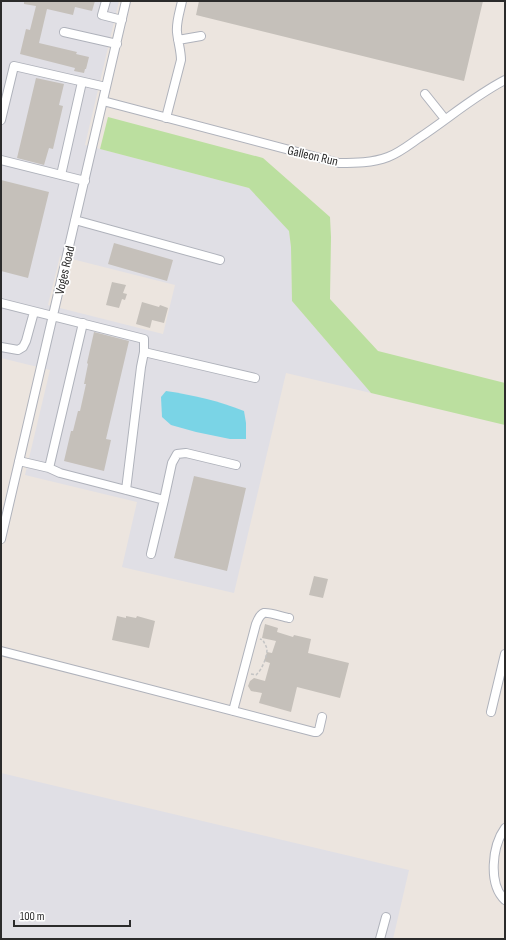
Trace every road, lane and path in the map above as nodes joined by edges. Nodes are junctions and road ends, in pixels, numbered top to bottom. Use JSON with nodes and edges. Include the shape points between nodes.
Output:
{"nodes":[{"id":1,"x":106,"y":1,"type":"edge"},
{"id":2,"x":126,"y":1,"type":"edge"},
{"id":3,"x":182,"y":1,"type":"edge"},
{"id":4,"x":122,"y":20,"type":"junction"},
{"id":5,"x":64,"y":32,"type":"dead end"},
{"id":6,"x":201,"y":36,"type":"dead end"},
{"id":7,"x":178,"y":40,"type":"junction"},
{"id":8,"x":116,"y":44,"type":"junction"},
{"id":9,"x":505,"y":80,"type":"edge"},
{"id":10,"x":82,"y":82,"type":"junction"},
{"id":11,"x":106,"y":87,"type":"junction"},
{"id":12,"x":425,"y":94,"type":"dead end"},
{"id":13,"x":103,"y":101,"type":"junction"},
{"id":14,"x":166,"y":118,"type":"junction"},
{"id":15,"x":445,"y":119,"type":"junction"},
{"id":16,"x":1,"y":120,"type":"edge"},
{"id":17,"x":1,"y":160,"type":"edge"},
{"id":18,"x":61,"y":174,"type":"junction"},
{"id":19,"x":85,"y":181,"type":"junction"},
{"id":20,"x":75,"y":220,"type":"junction"},
{"id":21,"x":220,"y":260,"type":"dead end"},
{"id":22,"x":1,"y":303,"type":"edge"},
{"id":23,"x":34,"y":312,"type":"junction"},
{"id":24,"x":53,"y":316,"type":"junction"},
{"id":25,"x":83,"y":323,"type":"junction"},
{"id":26,"x":1,"y":347,"type":"edge"},
{"id":27,"x":144,"y":352,"type":"junction"},
{"id":28,"x":255,"y":378,"type":"dead end"},
{"id":29,"x":19,"y":461,"type":"junction"},
{"id":30,"x":236,"y":464,"type":"dead end"},
{"id":31,"x":49,"y":468,"type":"junction"},
{"id":32,"x":126,"y":490,"type":"junction"},
{"id":33,"x":164,"y":500,"type":"junction"},
{"id":34,"x":1,"y":539,"type":"edge"},
{"id":35,"x":151,"y":554,"type":"dead end"},
{"id":36,"x":289,"y":618,"type":"dead end"},
{"id":37,"x":253,"y":637,"type":"junction"},
{"id":38,"x":1,"y":651,"type":"edge"},
{"id":39,"x":505,"y":654,"type":"edge"},
{"id":40,"x":244,"y":672,"type":"junction"},
{"id":41,"x":233,"y":711,"type":"junction"},
{"id":42,"x":491,"y":712,"type":"dead end"},
{"id":43,"x":322,"y":717,"type":"dead end"},
{"id":44,"x":505,"y":828,"type":"edge"},
{"id":45,"x":505,"y":900,"type":"edge"},
{"id":46,"x":386,"y":917,"type":"dead end"},
{"id":47,"x":380,"y":939,"type":"edge"}],
"edges":[{"from":1,"to":4,"type":"street","via":[[102,15]]},
{"from":2,"to":4,"type":"street","name":"Voges Road"},
{"from":3,"to":7,"type":"street","via":[[177,24]]},
{"from":4,"to":8,"type":"street","name":"Voges Road"},
{"from":5,"to":8,"type":"street"},
{"from":6,"to":7,"type":"street"},
{"from":7,"to":14,"type":"street","via":[[181,60]]},
{"from":8,"to":11,"type":"street","name":"Voges Road"},
{"from":9,"to":15,"type":"street","name":"Galleon Run"},
{"from":10,"to":11,"type":"street"},
{"from":10,"to":16,"type":"street","via":[[14,66]]},
{"from":10,"to":18,"type":"street"},
{"from":11,"to":13,"type":"street","name":"Voges Road"},
{"from":12,"to":15,"type":"street"},
{"from":13,"to":14,"type":"street","name":"Galleon Run"},
{"from":13,"to":19,"type":"street","name":"Voges Road"},
{"from":14,"to":15,"type":"street","name":"Galleon Run","via":[[339,163],[375,161],[389,157]]},
{"from":17,"to":18,"type":"street"},
{"from":18,"to":19,"type":"street"},
{"from":19,"to":20,"type":"street","name":"Voges Road"},
{"from":20,"to":21,"type":"street"},
{"from":20,"to":24,"type":"street","name":"Voges Road"},
{"from":22,"to":23,"type":"street"},
{"from":23,"to":24,"type":"street"},
{"from":23,"to":26,"type":"street","via":[[23,347],[18,350]]},
{"from":24,"to":25,"type":"street"},
{"from":24,"to":29,"type":"street","name":"Voges Road"},
{"from":25,"to":27,"type":"street","via":[[144,339]]},
{"from":25,"to":31,"type":"street"},
{"from":27,"to":28,"type":"street"},
{"from":27,"to":32,"type":"street"},
{"from":29,"to":31,"type":"street"},
{"from":29,"to":34,"type":"street","name":"Voges Road"},
{"from":30,"to":33,"type":"street","via":[[186,453],[177,454],[172,463]]},
{"from":31,"to":32,"type":"street"},
{"from":32,"to":33,"type":"street"},
{"from":33,"to":35,"type":"street"},
{"from":36,"to":37,"type":"street","via":[[264,613],[256,624]]},
{"from":37,"to":40,"type":"street"},
{"from":37,"to":40,"type":"path","via":[[262,640],[266,647],[264,662],[256,675]]},
{"from":38,"to":41,"type":"street"},
{"from":39,"to":42,"type":"street"},
{"from":40,"to":41,"type":"street"},
{"from":41,"to":43,"type":"street","via":[[314,732],[319,730]]},
{"from":44,"to":45,"type":"street","via":[[494,853],[494,876]]},
{"from":46,"to":47,"type":"street"}]}
